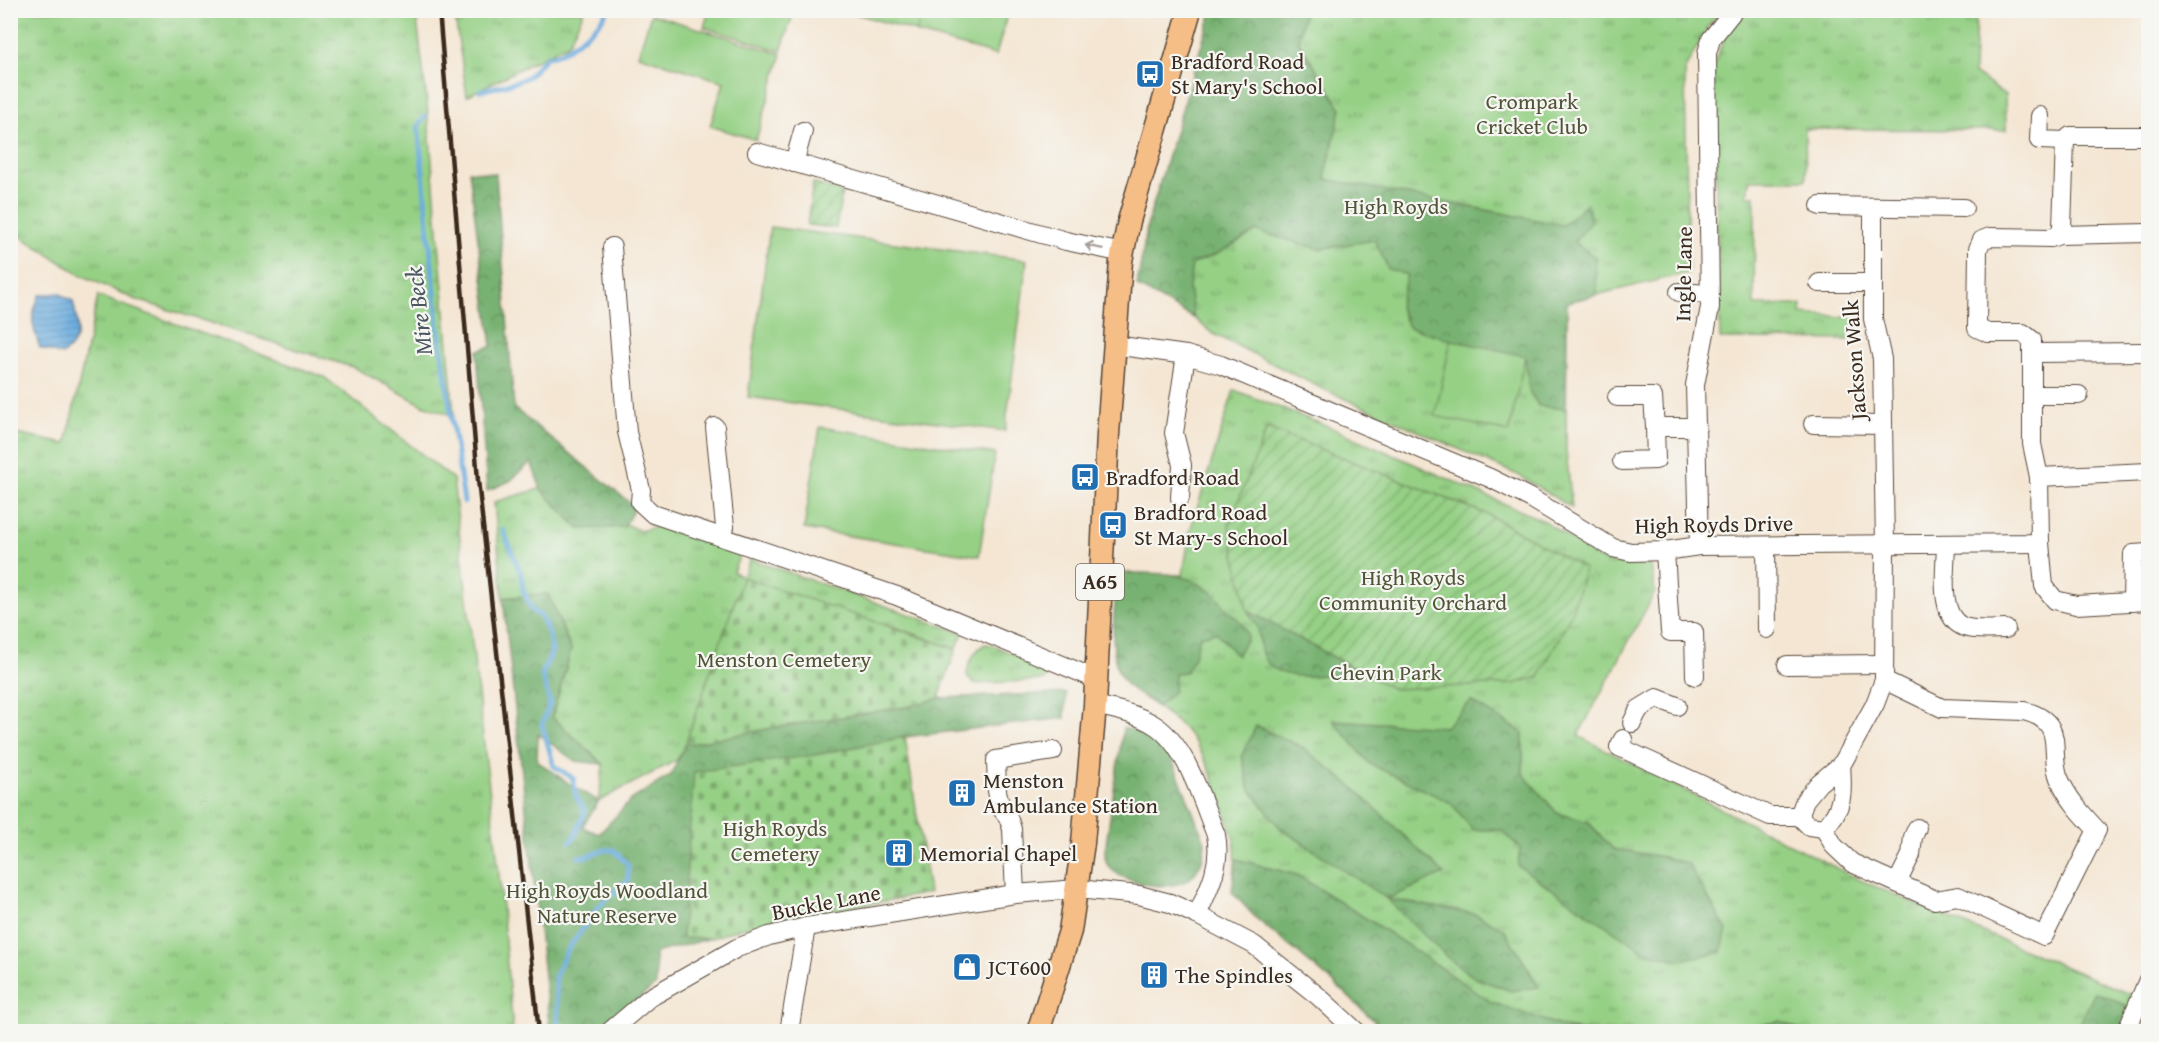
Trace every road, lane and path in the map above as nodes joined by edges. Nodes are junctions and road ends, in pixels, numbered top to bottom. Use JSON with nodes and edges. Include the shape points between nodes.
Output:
{"nodes":[{"id":1,"x":1190,"y":10,"type":"edge"},
{"id":2,"x":1734,"y":10,"type":"edge"},
{"id":3,"x":2040,"y":116,"type":"dead end"},
{"id":4,"x":803,"y":131,"type":"dead end"},
{"id":5,"x":2148,"y":136,"type":"edge"},
{"id":6,"x":2065,"y":141,"type":"junction"},
{"id":7,"x":758,"y":152,"type":"dead end"},
{"id":8,"x":794,"y":163,"type":"junction"},
{"id":9,"x":1820,"y":206,"type":"dead end"},
{"id":10,"x":1873,"y":207,"type":"junction"},
{"id":11,"x":1964,"y":208,"type":"dead end"},
{"id":12,"x":2148,"y":233,"type":"edge"},
{"id":13,"x":2059,"y":235,"type":"junction"},
{"id":14,"x":612,"y":247,"type":"dead end"},
{"id":15,"x":1123,"y":253,"type":"junction"},
{"id":16,"x":1819,"y":283,"type":"dead end"},
{"id":17,"x":1873,"y":284,"type":"junction"},
{"id":18,"x":1680,"y":292,"type":"dead end"},
{"id":19,"x":1710,"y":294,"type":"junction"},
{"id":20,"x":1114,"y":345,"type":"junction"},
{"id":21,"x":2148,"y":352,"type":"edge"},
{"id":22,"x":2032,"y":353,"type":"junction"},
{"id":23,"x":1186,"y":355,"type":"junction"},
{"id":24,"x":2032,"y":395,"type":"junction"},
{"id":25,"x":2079,"y":395,"type":"dead end"},
{"id":26,"x":1617,"y":397,"type":"dead end"},
{"id":27,"x":1813,"y":424,"type":"dead end"},
{"id":28,"x":1883,"y":424,"type":"junction"},
{"id":29,"x":715,"y":427,"type":"dead end"},
{"id":30,"x":1655,"y":427,"type":"junction"},
{"id":31,"x":1697,"y":427,"type":"junction"},
{"id":32,"x":1622,"y":461,"type":"dead end"},
{"id":33,"x":2148,"y":472,"type":"edge"},
{"id":34,"x":2039,"y":477,"type":"junction"},
{"id":35,"x":1180,"y":498,"type":"dead end"},
{"id":36,"x":722,"y":536,"type":"junction"},
{"id":37,"x":2040,"y":543,"type":"junction"},
{"id":38,"x":1946,"y":544,"type":"junction"},
{"id":39,"x":1699,"y":546,"type":"junction"},
{"id":40,"x":1766,"y":546,"type":"junction"},
{"id":41,"x":1885,"y":546,"type":"junction"},
{"id":42,"x":1665,"y":551,"type":"junction"},
{"id":43,"x":2148,"y":553,"type":"edge"},
{"id":44,"x":2140,"y":601,"type":"edge"},
{"id":45,"x":2006,"y":628,"type":"dead end"},
{"id":46,"x":1767,"y":629,"type":"dead end"},
{"id":47,"x":1787,"y":665,"type":"dead end"},
{"id":48,"x":1884,"y":672,"type":"junction"},
{"id":49,"x":1695,"y":676,"type":"dead end"},
{"id":50,"x":1096,"y":679,"type":"junction"},
{"id":51,"x":1095,"y":705,"type":"junction"},
{"id":52,"x":1677,"y":706,"type":"dead end"},
{"id":53,"x":1053,"y":751,"type":"dead end"},
{"id":54,"x":1841,"y":764,"type":"junction"},
{"id":55,"x":1799,"y":816,"type":"junction"},
{"id":56,"x":1824,"y":828,"type":"junction"},
{"id":57,"x":1917,"y":828,"type":"dead end"},
{"id":58,"x":1897,"y":883,"type":"junction"},
{"id":59,"x":1077,"y":889,"type":"junction"},
{"id":60,"x":1015,"y":894,"type":"junction"},
{"id":61,"x":1197,"y":915,"type":"junction"},
{"id":62,"x":806,"y":927,"type":"junction"},
{"id":63,"x":2148,"y":980,"type":"edge"},
{"id":64,"x":609,"y":1032,"type":"edge"},
{"id":65,"x":789,"y":1032,"type":"edge"},
{"id":66,"x":1038,"y":1032,"type":"edge"},
{"id":67,"x":1357,"y":1032,"type":"edge"},
{"id":68,"x":2126,"y":1032,"type":"edge"}],
"edges":[{"from":1,"to":15,"type":"main road","number":"A65"},
{"from":2,"to":19,"type":"street","name":"Ingle Lane","via":[[1711,39],[1707,53]]},
{"from":3,"to":6,"type":"street","via":[[2039,140]]},
{"from":4,"to":8,"type":"street"},
{"from":5,"to":6,"type":"street","via":[[2070,136]]},
{"from":6,"to":13,"type":"street"},
{"from":7,"to":8,"type":"street"},
{"from":15,"to":8,"type":"street","one_way":true,"via":[[1066,241]]},
{"from":9,"to":10,"type":"street"},
{"from":10,"to":11,"type":"street"},
{"from":10,"to":17,"type":"street","name":"Jackson Walk"},
{"from":12,"to":13,"type":"street"},
{"from":13,"to":22,"type":"street","via":[[1990,237],[1978,249],[1977,328],[1988,333],[2023,333],[2032,340]]},
{"from":14,"to":36,"type":"street","via":[[627,432],[641,490],[640,502],[653,514]]},
{"from":15,"to":20,"type":"main road","number":"A65"},
{"from":16,"to":17,"type":"street"},
{"from":17,"to":28,"type":"street","name":"Jackson Walk","via":[[1873,320],[1882,359]]},
{"from":18,"to":19,"type":"street"},
{"from":19,"to":31,"type":"street","name":"Ingle Lane","via":[[1695,385]]},
{"from":20,"to":23,"type":"street","name":"High Royds Drive"},
{"from":20,"to":50,"type":"main road","number":"A65"},
{"from":21,"to":22,"type":"street"},
{"from":22,"to":24,"type":"street"},
{"from":23,"to":35,"type":"street","via":[[1174,433],[1182,465]]},
{"from":23,"to":42,"type":"street","name":"High Royds Drive","via":[[1237,371],[1490,478],[1613,548]]},
{"from":24,"to":25,"type":"street"},
{"from":24,"to":34,"type":"street","via":[[2032,444]]},
{"from":26,"to":30,"type":"street","via":[[1653,397]]},
{"from":27,"to":28,"type":"street"},
{"from":28,"to":41,"type":"street","name":"Jackson Walk"},
{"from":29,"to":36,"type":"street","via":[[725,527]]},
{"from":30,"to":31,"type":"street"},
{"from":30,"to":32,"type":"street","via":[[1656,460]]},
{"from":31,"to":39,"type":"street","name":"Ingle Lane"},
{"from":33,"to":34,"type":"street"},
{"from":34,"to":37,"type":"street"},
{"from":36,"to":50,"type":"street","via":[[897,596]]},
{"from":37,"to":38,"type":"street","name":"High Royds Drive"},
{"from":37,"to":44,"type":"street","via":[[2044,586],[2055,600],[2076,605]]},
{"from":38,"to":41,"type":"street","name":"High Royds Drive"},
{"from":38,"to":45,"type":"street","via":[[1945,600],[1951,616],[1965,628]]},
{"from":39,"to":40,"type":"street","name":"High Royds Drive"},
{"from":39,"to":42,"type":"street","name":"High Royds Drive"},
{"from":40,"to":41,"type":"street","name":"High Royds Drive"},
{"from":40,"to":46,"type":"street"},
{"from":41,"to":48,"type":"street","name":"Jackson Walk"},
{"from":42,"to":49,"type":"street","via":[[1670,632],[1694,632]]},
{"from":43,"to":44,"type":"street","via":[[2133,554]]},
{"from":47,"to":48,"type":"street"},
{"from":48,"to":54,"type":"street","via":[[1875,704]]},
{"from":48,"to":58,"type":"street","via":[[1942,708],[2037,714],[2047,722],[2055,742],[2057,774],[2067,795],[2097,830],[2044,936],[1958,896],[1935,900]]},
{"from":50,"to":51,"type":"main road","number":"A65"},
{"from":51,"to":59,"type":"main road","number":"A65"},
{"from":51,"to":61,"type":"street","via":[[1127,712],[1156,726],[1182,755],[1219,849],[1213,878]]},
{"from":52,"to":55,"type":"street","via":[[1657,698],[1639,709],[1625,737],[1770,816]]},
{"from":53,"to":60,"type":"street","via":[[996,760],[999,800],[1012,829]]},
{"from":54,"to":55,"type":"street","via":[[1805,800]]},
{"from":54,"to":56,"type":"street","via":[[1840,802],[1835,817]]},
{"from":55,"to":56,"type":"street","via":[[1809,826]]},
{"from":56,"to":58,"type":"street","via":[[1834,846],[1852,863]]},
{"from":57,"to":58,"type":"street","via":[[1911,855]]},
{"from":59,"to":60,"type":"street","name":"Buckle Lane"},
{"from":59,"to":61,"type":"street","name":"Buckle Lane","via":[[1139,895]]},
{"from":59,"to":66,"type":"main road","number":"A65","via":[[1070,931]]},
{"from":60,"to":62,"type":"street","name":"Buckle Lane"},
{"from":61,"to":67,"type":"street","name":"Buckle Lane","via":[[1254,945]]},
{"from":62,"to":64,"type":"street","name":"Buckle Lane","via":[[737,948],[650,998]]},
{"from":62,"to":65,"type":"street"},
{"from":63,"to":68,"type":"street"}]}
